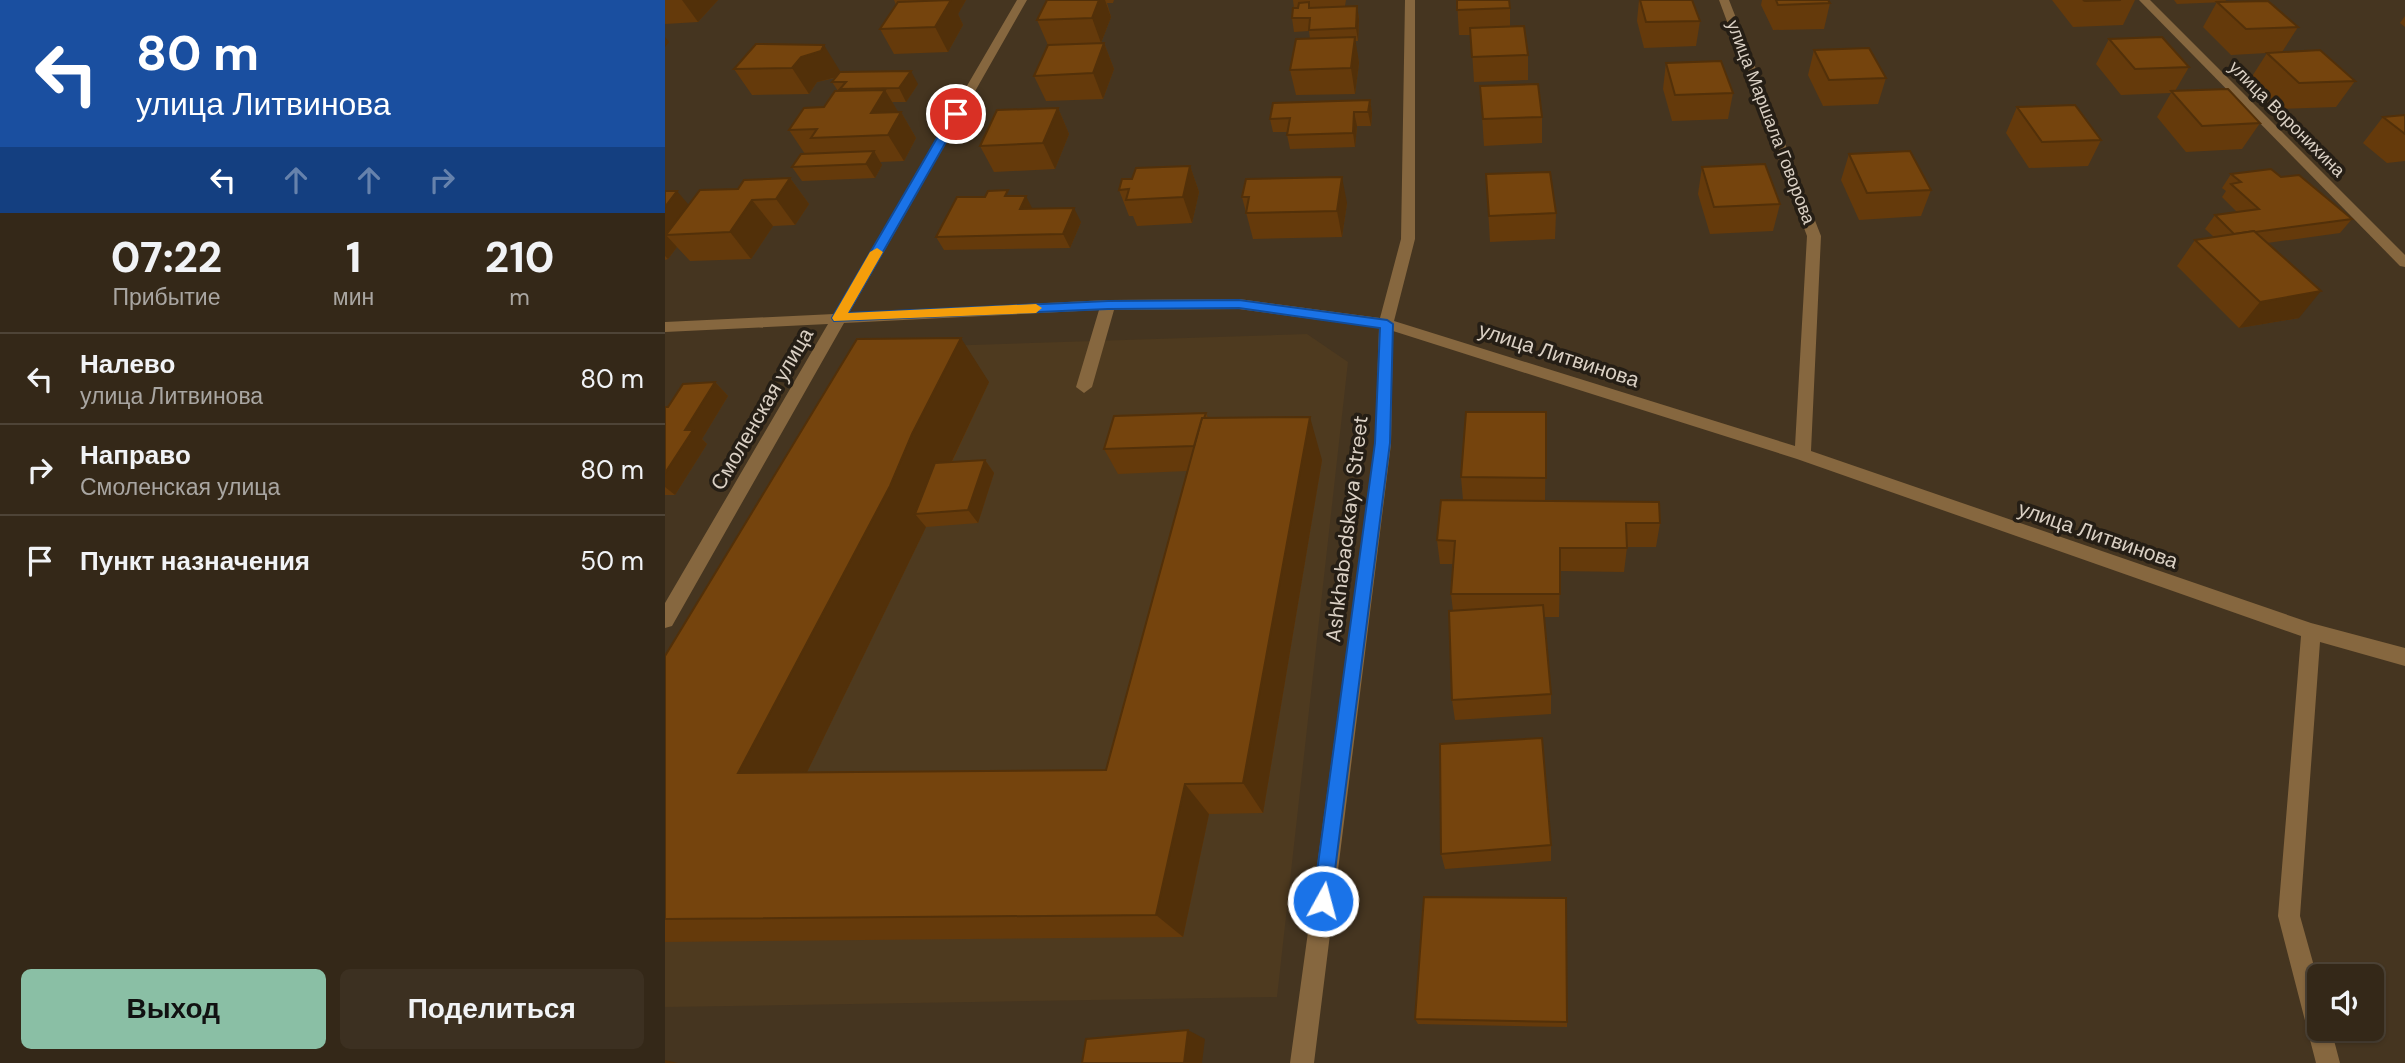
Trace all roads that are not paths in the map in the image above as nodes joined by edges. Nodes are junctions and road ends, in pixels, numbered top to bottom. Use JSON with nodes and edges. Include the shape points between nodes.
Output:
{"nodes":[{"id":1,"x":1022,"y":0,"type":"edge"},
{"id":2,"x":1410,"y":0,"type":"edge"},
{"id":3,"x":1724,"y":0,"type":"edge"},
{"id":4,"x":2144,"y":0,"type":"edge"},
{"id":5,"x":2405,"y":263,"type":"edge"},
{"id":6,"x":1108,"y":305,"type":"junction"},
{"id":7,"x":839,"y":318,"type":"junction"},
{"id":8,"x":1387,"y":324,"type":"junction"},
{"id":9,"x":665,"y":327,"type":"edge"},
{"id":10,"x":1084,"y":387,"type":"dead end"},
{"id":11,"x":1803,"y":455,"type":"junction"},
{"id":12,"x":665,"y":621,"type":"edge"},
{"id":13,"x":2311,"y":631,"type":"junction"},
{"id":14,"x":2405,"y":657,"type":"edge"},
{"id":15,"x":2307,"y":984,"type":"edge"},
{"id":16,"x":2322,"y":1041,"type":"edge"},
{"id":17,"x":1302,"y":1063,"type":"edge"},
{"id":18,"x":2328,"y":1063,"type":"edge"}],
"edges":[{"from":1,"to":7,"type":"street","name":"Смоленская улица"},
{"from":2,"to":8,"type":"street","name":"Ashkhabadskaya Street","via":[[1408,239]]},
{"from":3,"to":11,"type":"street","name":"улица Маршала Говорова","via":[[1814,236]]},
{"from":4,"to":5,"type":"street","name":"улица Воронихина"},
{"from":6,"to":7,"type":"street","name":"улица Литвинова"},
{"from":6,"to":8,"type":"street","name":"улица Литвинова","via":[[1239,304]]},
{"from":6,"to":10,"type":"street"},
{"from":7,"to":9,"type":"street","name":"улица Литвинова"},
{"from":7,"to":12,"type":"street","name":"Смоленская улица"},
{"from":8,"to":11,"type":"street","name":"улица Литвинова"},
{"from":8,"to":17,"type":"street","name":"Ashkhabadskaya Street","via":[[1383,443]]},
{"from":11,"to":13,"type":"street","name":"улица Литвинова"},
{"from":13,"to":14,"type":"street","name":"улица Литвинова"},
{"from":13,"to":15,"type":"street","via":[[2289,916]]},
{"from":16,"to":18,"type":"street"}]}
